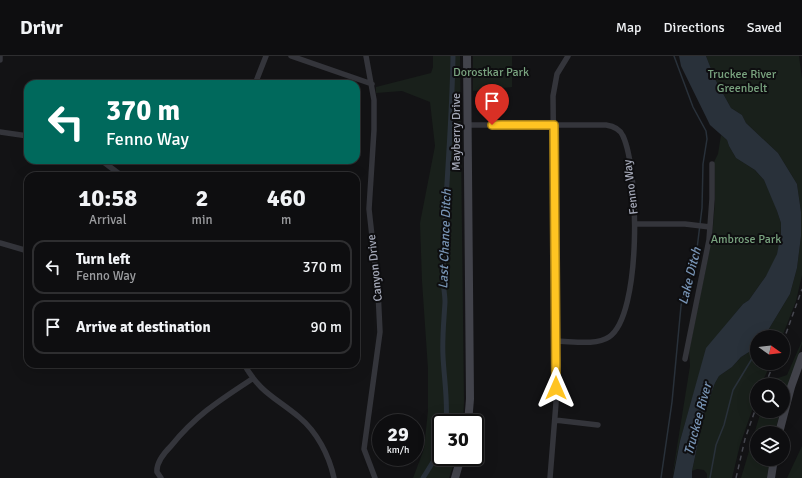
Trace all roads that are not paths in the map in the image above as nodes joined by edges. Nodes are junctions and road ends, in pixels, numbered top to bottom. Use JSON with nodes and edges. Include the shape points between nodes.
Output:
{"nodes":[{"id":1,"x":0,"y":56,"type":"edge"},
{"id":2,"x":266,"y":56,"type":"edge"},
{"id":3,"x":291,"y":56,"type":"edge"},
{"id":4,"x":366,"y":56,"type":"edge"},
{"id":5,"x":467,"y":56,"type":"edge"},
{"id":6,"x":568,"y":56,"type":"edge"},
{"id":7,"x":0,"y":60,"type":"edge"},
{"id":8,"x":257,"y":80,"type":"edge"},
{"id":9,"x":372,"y":84,"type":"junction"},
{"id":10,"x":468,"y":125,"type":"junction"},
{"id":11,"x":554,"y":125,"type":"junction"},
{"id":12,"x":0,"y":132,"type":"edge"},
{"id":13,"x":24,"y":135,"type":"edge"},
{"id":14,"x":106,"y":164,"type":"edge"},
{"id":15,"x":712,"y":164,"type":"dead end"},
{"id":16,"x":116,"y":172,"type":"edge"},
{"id":17,"x":635,"y":224,"type":"junction"},
{"id":18,"x":707,"y":227,"type":"junction"},
{"id":19,"x":0,"y":243,"type":"edge"},
{"id":20,"x":24,"y":250,"type":"edge"},
{"id":21,"x":555,"y":341,"type":"junction"},
{"id":22,"x":802,"y":356,"type":"edge"},
{"id":23,"x":685,"y":359,"type":"dead end"},
{"id":24,"x":246,"y":368,"type":"edge"},
{"id":25,"x":252,"y":379,"type":"junction"},
{"id":26,"x":469,"y":414,"type":"edge"},
{"id":27,"x":555,"y":420,"type":"junction"},
{"id":28,"x":598,"y":425,"type":"dead end"},
{"id":29,"x":781,"y":426,"type":"edge"},
{"id":30,"x":458,"y":466,"type":"edge"},
{"id":31,"x":773,"y":466,"type":"edge"},
{"id":32,"x":161,"y":478,"type":"edge"},
{"id":33,"x":334,"y":478,"type":"edge"},
{"id":34,"x":375,"y":478,"type":"edge"},
{"id":35,"x":455,"y":478,"type":"edge"},
{"id":36,"x":550,"y":478,"type":"edge"},
{"id":37,"x":771,"y":478,"type":"edge"}],
"edges":[{"from":1,"to":7,"type":"street"},
{"from":2,"to":8,"type":"street"},
{"from":3,"to":9,"type":"street"},
{"from":4,"to":9,"type":"street","name":"Canyon Drive"},
{"from":5,"to":10,"type":"main road","name":"Mayberry Drive"},
{"from":6,"to":11,"type":"street","via":[[560,67],[554,85]]},
{"from":9,"to":34,"type":"street","name":"Canyon Drive","via":[[374,130],[369,209],[380,332],[364,444],[366,458]]},
{"from":10,"to":11,"type":"street","name":"Fenno Way"},
{"from":10,"to":26,"type":"main road","name":"Mayberry Drive"},
{"from":11,"to":17,"type":"street","name":"Fenno Way","via":[[606,125],[620,132],[630,169]]},
{"from":11,"to":21,"type":"street"},
{"from":12,"to":13,"type":"street"},
{"from":14,"to":16,"type":"street"},
{"from":15,"to":18,"type":"street","via":[[712,199]]},
{"from":17,"to":18,"type":"street"},
{"from":17,"to":21,"type":"street","name":"Fenno Way","via":[[630,289],[618,328],[610,337],[600,341]]},
{"from":18,"to":23,"type":"street"},
{"from":19,"to":20,"type":"street"},
{"from":21,"to":27,"type":"street"},
{"from":22,"to":29,"type":"main road"},
{"from":24,"to":25,"type":"street"},
{"from":25,"to":32,"type":"street","via":[[207,409],[187,426],[158,463],[157,472]]},
{"from":25,"to":33,"type":"street","via":[[312,430],[327,455]]},
{"from":27,"to":28,"type":"street"},
{"from":27,"to":36,"type":"street"},
{"from":30,"to":35,"type":"main road"},
{"from":31,"to":37,"type":"main road"}]}
